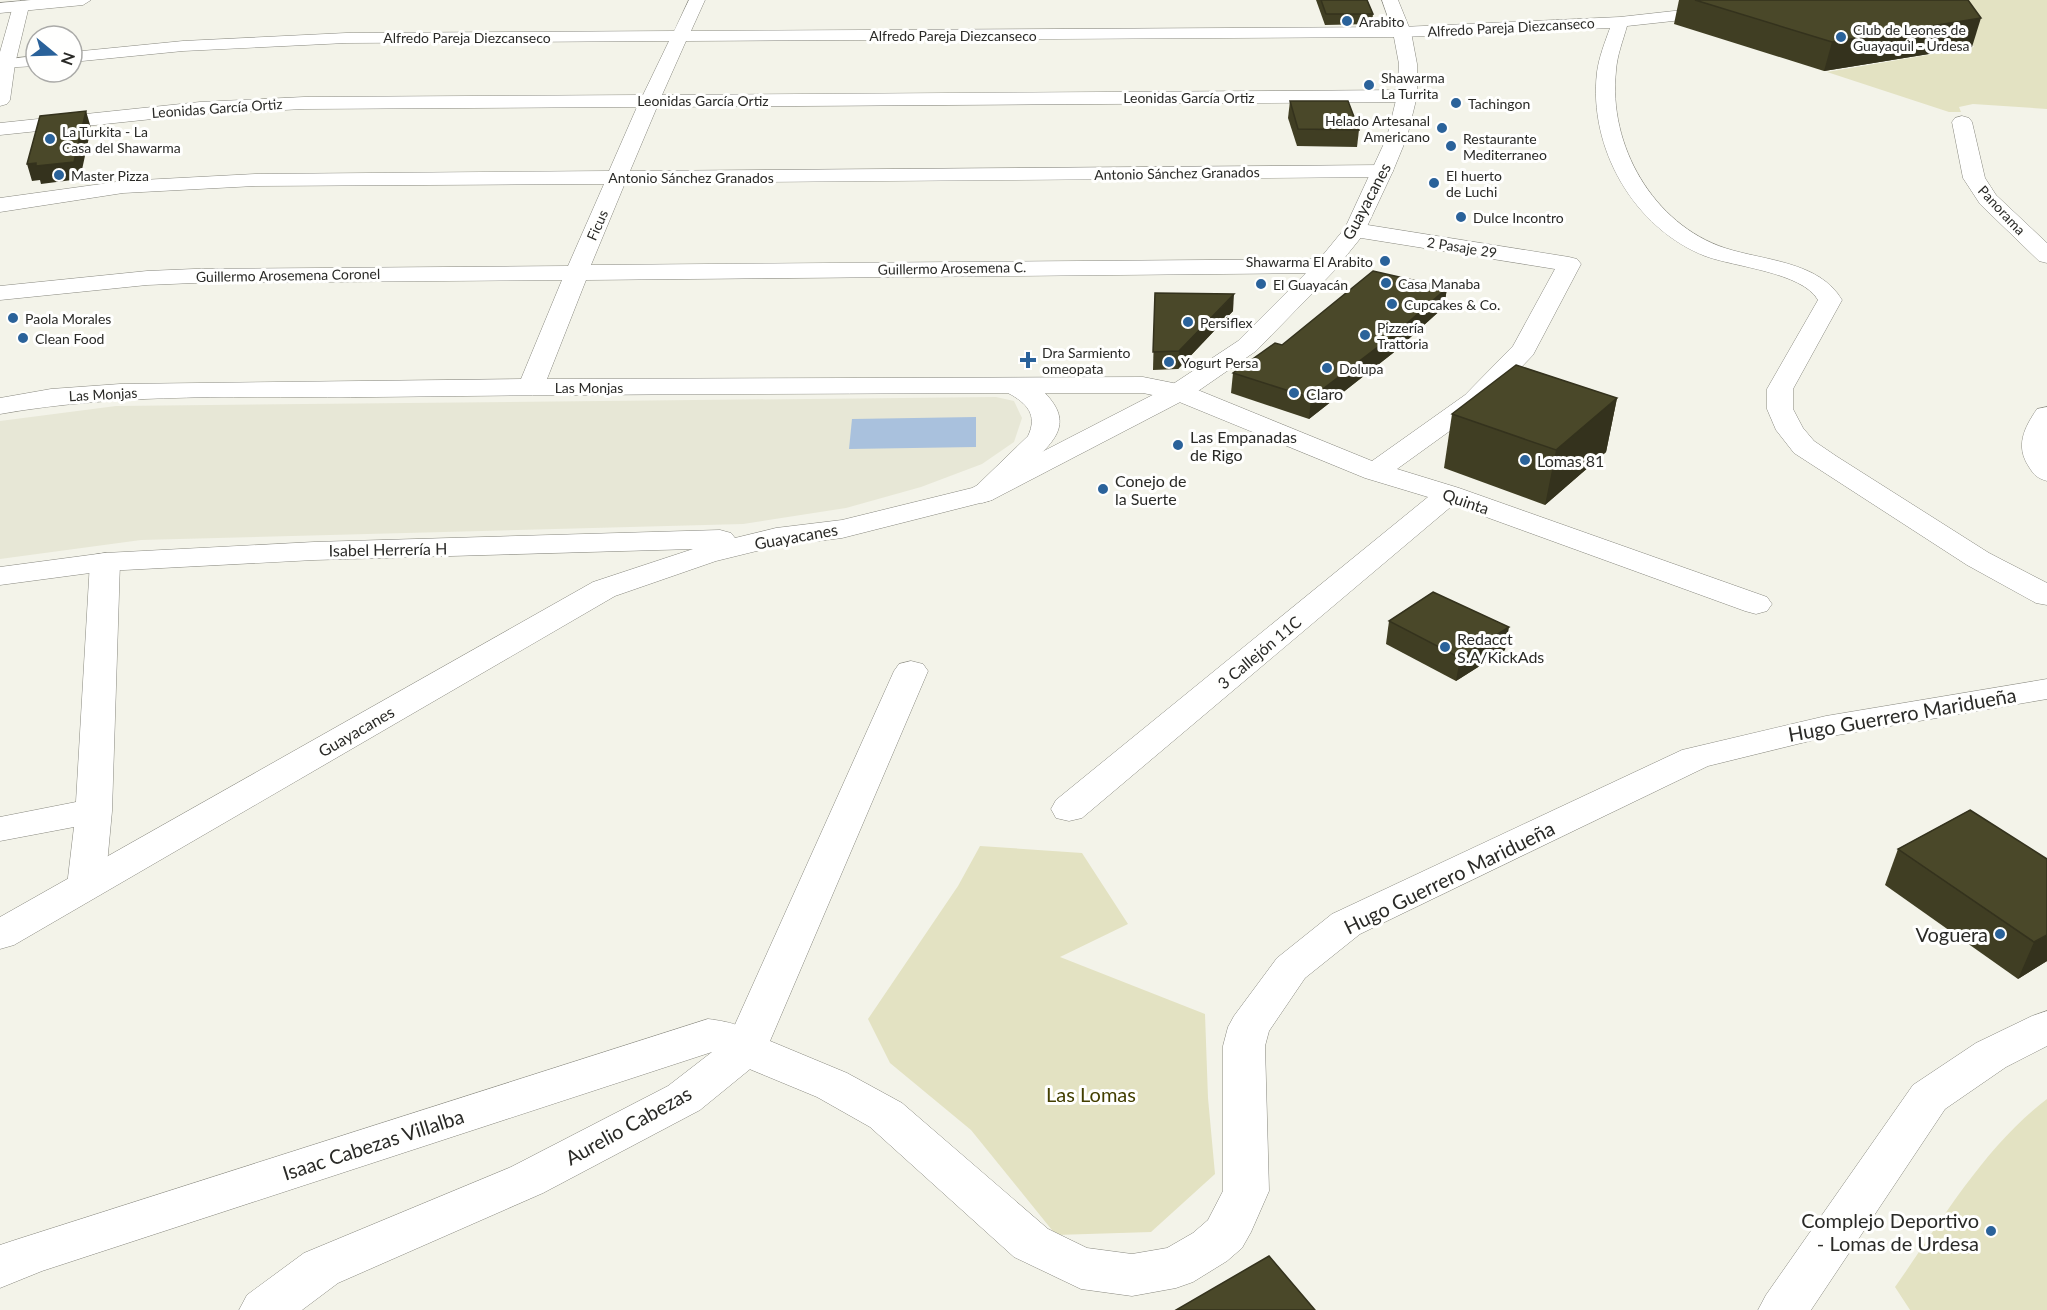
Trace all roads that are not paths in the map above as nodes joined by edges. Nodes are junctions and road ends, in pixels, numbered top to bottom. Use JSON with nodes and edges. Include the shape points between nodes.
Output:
{"nodes":[{"id":1,"x":83,"y":0,"type":"edge"},
{"id":2,"x":697,"y":0,"type":"edge"},
{"id":3,"x":1390,"y":0,"type":"edge"},
{"id":4,"x":19,"y":2,"type":"edge"},
{"id":5,"x":0,"y":3,"type":"edge"},
{"id":6,"x":0,"y":8,"type":"edge"},
{"id":7,"x":1736,"y":10,"type":"edge"},
{"id":8,"x":1620,"y":21,"type":"junction"},
{"id":9,"x":1402,"y":33,"type":"junction"},
{"id":10,"x":679,"y":36,"type":"junction"},
{"id":11,"x":84,"y":56,"type":"edge"},
{"id":12,"x":24,"y":62,"type":"edge"},
{"id":13,"x":6,"y":64,"type":"junction"},
{"id":14,"x":1407,"y":96,"type":"junction"},
{"id":15,"x":0,"y":98,"type":"edge"},
{"id":16,"x":650,"y":100,"type":"junction"},
{"id":17,"x":1962,"y":122,"type":"dead end"},
{"id":18,"x":0,"y":129,"type":"edge"},
{"id":19,"x":1383,"y":171,"type":"junction"},
{"id":20,"x":618,"y":177,"type":"junction"},
{"id":21,"x":0,"y":205,"type":"edge"},
{"id":22,"x":1355,"y":230,"type":"junction"},
{"id":23,"x":2047,"y":256,"type":"edge"},
{"id":24,"x":1326,"y":266,"type":"junction"},
{"id":25,"x":577,"y":272,"type":"junction"},
{"id":26,"x":0,"y":293,"type":"edge"},
{"id":27,"x":1010,"y":385,"type":"junction"},
{"id":28,"x":531,"y":387,"type":"junction"},
{"id":29,"x":1179,"y":392,"type":"junction"},
{"id":30,"x":0,"y":406,"type":"edge"},
{"id":31,"x":2047,"y":415,"type":"edge"},
{"id":32,"x":1375,"y":472,"type":"junction"},
{"id":33,"x":2047,"y":472,"type":"edge"},
{"id":34,"x":982,"y":494,"type":"junction"},
{"id":35,"x":1449,"y":494,"type":"junction"},
{"id":36,"x":776,"y":537,"type":"junction"},
{"id":37,"x":541,"y":545,"type":"junction"},
{"id":38,"x":105,"y":562,"type":"junction"},
{"id":39,"x":0,"y":576,"type":"edge"},
{"id":40,"x":603,"y":589,"type":"junction"},
{"id":41,"x":2047,"y":596,"type":"edge"},
{"id":42,"x":1756,"y":604,"type":"dead end"},
{"id":43,"x":911,"y":671,"type":"dead end"},
{"id":44,"x":2047,"y":689,"type":"edge"},
{"id":45,"x":1070,"y":809,"type":"dead end"},
{"id":46,"x":94,"y":811,"type":"junction"},
{"id":47,"x":0,"y":829,"type":"edge"},
{"id":48,"x":86,"y":886,"type":"junction"},
{"id":49,"x":0,"y":935,"type":"edge"},
{"id":50,"x":2047,"y":1027,"type":"edge"},
{"id":51,"x":745,"y":1049,"type":"junction"},
{"id":52,"x":0,"y":1267,"type":"edge"},
{"id":53,"x":264,"y":1310,"type":"edge"},
{"id":54,"x":1783,"y":1310,"type":"edge"}],
"edges":[{"from":1,"to":4,"type":"street"},
{"from":2,"to":10,"type":"street","name":"Ficus"},
{"from":3,"to":9,"type":"street","name":"Guayacanes"},
{"from":4,"to":5,"type":"street"},
{"from":4,"to":6,"type":"street"},
{"from":4,"to":13,"type":"street"},
{"from":7,"to":8,"type":"street","name":"Alfredo Pareja Diezcanseco"},
{"from":8,"to":9,"type":"street","name":"Alfredo Pareja Diezcanseco"},
{"from":8,"to":41,"type":"street","via":[[1605,77],[1617,154],[1636,191],[1670,230],[1712,251],[1802,277],[1822,287],[1830,300],[1780,389],[1780,409],[1790,430],[1804,447],[1826,462],[1978,559]]},
{"from":9,"to":10,"type":"street","name":"Alfredo Pareja Diezcanseco"},
{"from":9,"to":14,"type":"street","name":"Guayacanes","via":[[1408,64]]},
{"from":10,"to":11,"type":"street","name":"Alfredo Pareja Diezcanseco","via":[[346,38],[183,46]]},
{"from":10,"to":16,"type":"street","name":"Ficus"},
{"from":12,"to":13,"type":"street"},
{"from":13,"to":15,"type":"street"},
{"from":14,"to":16,"type":"street","name":"Leonidas García Ortiz"},
{"from":14,"to":19,"type":"street","name":"Guayacanes"},
{"from":16,"to":18,"type":"street","name":"Leonidas García Ortiz","via":[[304,103],[200,108]]},
{"from":16,"to":20,"type":"street","name":"Ficus"},
{"from":17,"to":23,"type":"street","name":"Panorama","via":[[1974,178],[1988,199]]},
{"from":19,"to":20,"type":"street","name":"Antonio Sánchez Granados"},
{"from":19,"to":22,"type":"street","name":"Guayacanes"},
{"from":20,"to":21,"type":"street","name":"Antonio Sánchez Granados","via":[[178,183]]},
{"from":20,"to":25,"type":"street","name":"Ficus"},
{"from":22,"to":24,"type":"street","name":"Guayacanes"},
{"from":22,"to":32,"type":"street","name":"2 Pasaje 29","via":[[1569,264],[1524,350],[1474,401]]},
{"from":24,"to":25,"type":"street","name":"Guillermo Arosemena C."},
{"from":24,"to":29,"type":"street","name":"Guayacanes","via":[[1247,346]]},
{"from":25,"to":26,"type":"street","name":"Guillermo Arosemena Coronel","via":[[194,276]]},
{"from":25,"to":28,"type":"street","name":"Ficus"},
{"from":27,"to":28,"type":"street","name":"Las Monjas"},
{"from":27,"to":29,"type":"street","name":"Las Monjas","via":[[1143,385]]},
{"from":27,"to":34,"type":"street","via":[[1036,398],[1044,406],[1048,421],[1041,440]]},
{"from":28,"to":30,"type":"street","name":"Las Monjas","via":[[120,392],[51,397]]},
{"from":29,"to":32,"type":"street","name":"Quinta"},
{"from":29,"to":34,"type":"street","name":"Guayacanes"},
{"from":31,"to":33,"type":"street","via":[[2034,436],[2035,454]]},
{"from":32,"to":35,"type":"street","name":"Quinta"},
{"from":34,"to":36,"type":"street","name":"Guayacanes","via":[[842,529]]},
{"from":35,"to":42,"type":"street","name":"Quinta"},
{"from":35,"to":45,"type":"street","name":"3 Callejón 11C"},
{"from":36,"to":37,"type":"street","name":"Isabel Herrería H"},
{"from":36,"to":40,"type":"street","name":"Guayacanes","via":[[705,555]]},
{"from":37,"to":38,"type":"street","name":"Isabel Herrería H"},
{"from":37,"to":40,"type":"street","via":[[590,562],[604,574]]},
{"from":38,"to":39,"type":"street","name":"Isabel Herrería H"},
{"from":38,"to":46,"type":"street"},
{"from":40,"to":48,"type":"street","name":"Guayacanes"},
{"from":43,"to":51,"type":"street","name":"Aurelio Cabezas"},
{"from":44,"to":51,"type":"street","name":"Hugo Guerrero Maridueña","via":[[1803,731],[1695,758],[1346,924],[1291,968],[1249,1027],[1244,1046],[1246,1191],[1225,1234],[1176,1267],[1132,1275],[1080,1268],[1030,1243],[886,1115],[832,1085]]},
{"from":46,"to":47,"type":"street"},
{"from":46,"to":48,"type":"street"},
{"from":48,"to":49,"type":"street","name":"Guayacanes"},
{"from":50,"to":54,"type":"street","via":[[1991,1055],[1929,1097]]},
{"from":51,"to":52,"type":"street","name":"Isaac Cabezas Villalba","via":[[726,1037],[708,1035]]},
{"from":51,"to":53,"type":"street","name":"Aurelio Cabezas","via":[[684,1098],[527,1180],[321,1268]]}]}
